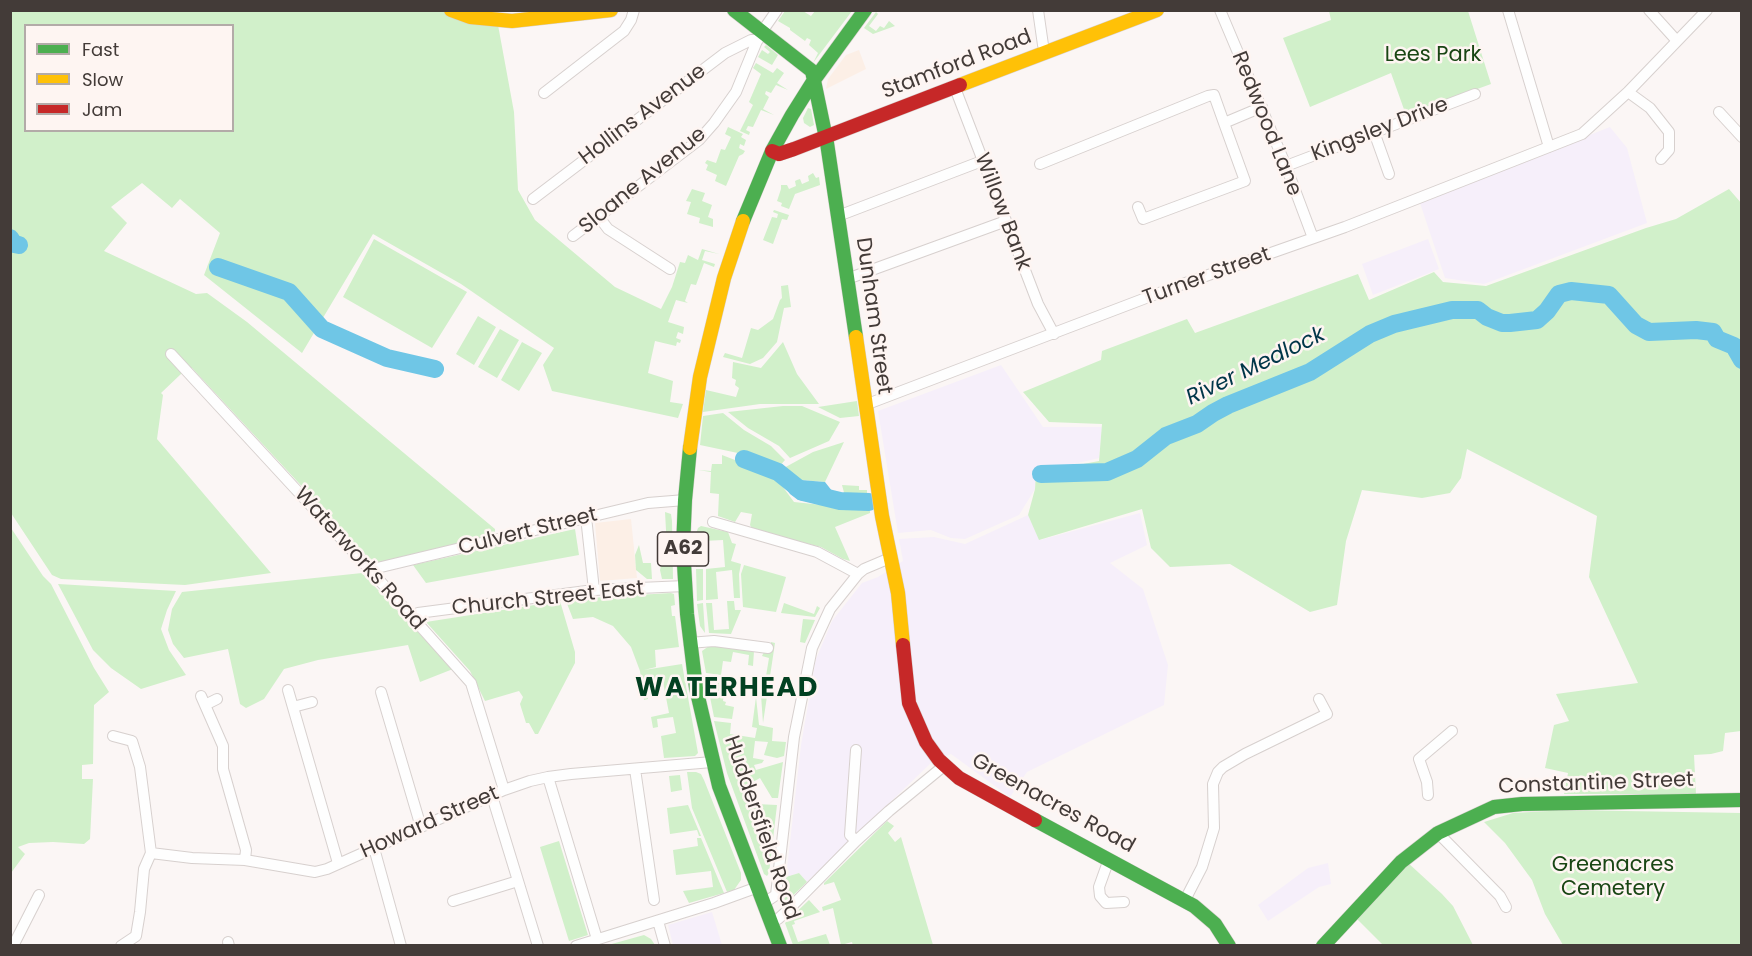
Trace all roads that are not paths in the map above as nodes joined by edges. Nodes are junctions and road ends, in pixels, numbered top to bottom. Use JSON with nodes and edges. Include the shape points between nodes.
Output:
{"nodes":[{"id":1,"x":451,"y":10,"type":"edge"},
{"id":2,"x":611,"y":10,"type":"edge"},
{"id":3,"x":634,"y":10,"type":"edge"},
{"id":4,"x":734,"y":10,"type":"edge"},
{"id":5,"x":777,"y":10,"type":"edge"},
{"id":6,"x":865,"y":10,"type":"edge"},
{"id":7,"x":1038,"y":10,"type":"edge"},
{"id":8,"x":1157,"y":10,"type":"edge"},
{"id":9,"x":1220,"y":10,"type":"edge"},
{"id":10,"x":1508,"y":10,"type":"edge"},
{"id":11,"x":1649,"y":10,"type":"edge"},
{"id":12,"x":1707,"y":10,"type":"edge"},
{"id":13,"x":566,"y":13,"type":"edge"},
{"id":14,"x":760,"y":35,"type":"junction"},
{"id":15,"x":1677,"y":41,"type":"junction"},
{"id":16,"x":1047,"y":53,"type":"junction"},
{"id":17,"x":814,"y":80,"type":"junction"},
{"id":18,"x":955,"y":88,"type":"junction"},
{"id":19,"x":1628,"y":92,"type":"junction"},
{"id":20,"x":544,"y":93,"type":"dead end"},
{"id":21,"x":1475,"y":94,"type":"dead end"},
{"id":22,"x":1262,"y":107,"type":"junction"},
{"id":23,"x":1719,"y":112,"type":"dead end"},
{"id":24,"x":1224,"y":123,"type":"junction"},
{"id":25,"x":1374,"y":132,"type":"junction"},
{"id":26,"x":826,"y":137,"type":"junction"},
{"id":27,"x":1742,"y":137,"type":"edge"},
{"id":28,"x":1549,"y":147,"type":"junction"},
{"id":29,"x":772,"y":151,"type":"junction"},
{"id":30,"x":1661,"y":159,"type":"dead end"},
{"id":31,"x":982,"y":161,"type":"junction"},
{"id":32,"x":1040,"y":164,"type":"dead end"},
{"id":33,"x":1286,"y":166,"type":"junction"},
{"id":34,"x":1389,"y":174,"type":"dead end"},
{"id":35,"x":533,"y":199,"type":"dead end"},
{"id":36,"x":1138,"y":207,"type":"dead end"},
{"id":37,"x":838,"y":216,"type":"junction"},
{"id":38,"x":599,"y":218,"type":"junction"},
{"id":39,"x":1006,"y":221,"type":"junction"},
{"id":40,"x":573,"y":236,"type":"dead end"},
{"id":41,"x":1313,"y":238,"type":"junction"},
{"id":42,"x":670,"y":268,"type":"dead end"},
{"id":43,"x":847,"y":279,"type":"junction"},
{"id":44,"x":1054,"y":334,"type":"junction"},
{"id":45,"x":171,"y":354,"type":"dead end"},
{"id":46,"x":865,"y":405,"type":"junction"},
{"id":47,"x":685,"y":500,"type":"junction"},
{"id":48,"x":586,"y":517,"type":"junction"},
{"id":49,"x":712,"y":522,"type":"dead end"},
{"id":50,"x":890,"y":558,"type":"junction"},
{"id":51,"x":372,"y":572,"type":"junction"},
{"id":52,"x":858,"y":574,"type":"junction"},
{"id":53,"x":685,"y":586,"type":"junction"},
{"id":54,"x":594,"y":590,"type":"junction"},
{"id":55,"x":413,"y":619,"type":"junction"},
{"id":56,"x":689,"y":643,"type":"junction"},
{"id":57,"x":768,"y":648,"type":"dead end"},
{"id":58,"x":288,"y":690,"type":"dead end"},
{"id":59,"x":381,"y":692,"type":"dead end"},
{"id":60,"x":217,"y":699,"type":"dead end"},
{"id":61,"x":1319,"y":699,"type":"dead end"},
{"id":62,"x":312,"y":702,"type":"dead end"},
{"id":63,"x":293,"y":707,"type":"junction"},
{"id":64,"x":1452,"y":731,"type":"dead end"},
{"id":65,"x":113,"y":736,"type":"dead end"},
{"id":66,"x":856,"y":750,"type":"dead end"},
{"id":67,"x":712,"y":762,"type":"junction"},
{"id":68,"x":945,"y":765,"type":"junction"},
{"id":69,"x":635,"y":769,"type":"junction"},
{"id":70,"x":548,"y":777,"type":"junction"},
{"id":71,"x":504,"y":790,"type":"junction"},
{"id":72,"x":1428,"y":795,"type":"dead end"},
{"id":73,"x":492,"y":796,"type":"junction"},
{"id":74,"x":1742,"y":801,"type":"edge"},
{"id":75,"x":422,"y":826,"type":"junction"},
{"id":76,"x":1438,"y":833,"type":"junction"},
{"id":77,"x":856,"y":841,"type":"junction"},
{"id":78,"x":374,"y":848,"type":"junction"},
{"id":79,"x":150,"y":853,"type":"junction"},
{"id":80,"x":1109,"y":859,"type":"junction"},
{"id":81,"x":245,"y":860,"type":"junction"},
{"id":82,"x":338,"y":863,"type":"junction"},
{"id":83,"x":518,"y":881,"type":"junction"},
{"id":84,"x":758,"y":887,"type":"junction"},
{"id":85,"x":39,"y":895,"type":"dead end"},
{"id":86,"x":654,"y":900,"type":"dead end"},
{"id":87,"x":1185,"y":900,"type":"junction"},
{"id":88,"x":453,"y":902,"type":"dead end"},
{"id":89,"x":1124,"y":902,"type":"dead end"},
{"id":90,"x":764,"y":903,"type":"junction"},
{"id":91,"x":1506,"y":907,"type":"dead end"},
{"id":92,"x":658,"y":921,"type":"junction"},
{"id":93,"x":771,"y":922,"type":"junction"},
{"id":94,"x":597,"y":939,"type":"junction"},
{"id":95,"x":15,"y":945,"type":"edge"},
{"id":96,"x":121,"y":945,"type":"edge"},
{"id":97,"x":401,"y":945,"type":"edge"},
{"id":98,"x":538,"y":945,"type":"edge"},
{"id":99,"x":576,"y":945,"type":"edge"},
{"id":100,"x":665,"y":945,"type":"edge"},
{"id":101,"x":780,"y":945,"type":"edge"},
{"id":102,"x":1229,"y":945,"type":"edge"},
{"id":103,"x":1323,"y":945,"type":"edge"}],
"edges":[{"from":1,"to":13,"type":"street","via":[[495,21]]},
{"from":2,"to":13,"type":"street"},
{"from":3,"to":20,"type":"street","via":[[624,31]]},
{"from":4,"to":14,"type":"street"},
{"from":5,"to":14,"type":"street","name":"Sloane Avenue"},
{"from":6,"to":17,"type":"street","name":"Huddersfield Road","number":"A62"},
{"from":7,"to":16,"type":"street"},
{"from":8,"to":16,"type":"street","name":"Stamford Road"},
{"from":9,"to":22,"type":"street","name":"Redwood Lane"},
{"from":10,"to":28,"type":"street"},
{"from":11,"to":15,"type":"street"},
{"from":12,"to":15,"type":"street","name":"Turner Street"},
{"from":14,"to":17,"type":"street","via":[[812,71]]},
{"from":14,"to":35,"type":"street","name":"Hollins Avenue","via":[[724,52]]},
{"from":14,"to":38,"type":"street","name":"Sloane Avenue","via":[[736,92],[717,120],[699,140]]},
{"from":15,"to":19,"type":"street","name":"Turner Street"},
{"from":16,"to":18,"type":"street","name":"Stamford Road"},
{"from":17,"to":26,"type":"street","name":"Dunham Street"},
{"from":17,"to":29,"type":"street","name":"Huddersfield Road","number":"A62"},
{"from":18,"to":26,"type":"street","name":"Stamford Road"},
{"from":18,"to":31,"type":"street","name":"Willow Bank"},
{"from":19,"to":28,"type":"street","name":"Turner Street","via":[[1582,134]]},
{"from":19,"to":30,"type":"street","via":[[1650,108],[1669,132],[1669,150]]},
{"from":21,"to":25,"type":"street","name":"Kingsley Drive"},
{"from":22,"to":24,"type":"street"},
{"from":22,"to":33,"type":"street","name":"Redwood Lane"},
{"from":23,"to":27,"type":"street"},
{"from":24,"to":32,"type":"street","via":[[1214,95],[1208,96]]},
{"from":24,"to":36,"type":"street","via":[[1245,181],[1143,219]]},
{"from":25,"to":33,"type":"street","name":"Kingsley Drive"},
{"from":25,"to":34,"type":"street"},
{"from":26,"to":29,"type":"street","name":"Stamford Road","via":[[779,154]]},
{"from":26,"to":37,"type":"street","name":"Dunham Street"},
{"from":28,"to":41,"type":"street","name":"Turner Street"},
{"from":29,"to":47,"type":"street","name":"Huddersfield Road","number":"A62","via":[[735,242],[709,334],[694,413]]},
{"from":31,"to":37,"type":"street"},
{"from":31,"to":39,"type":"street","name":"Willow Bank"},
{"from":33,"to":41,"type":"street","name":"Redwood Lane"},
{"from":37,"to":43,"type":"street","name":"Dunham Street"},
{"from":38,"to":40,"type":"street","name":"Sloane Avenue"},
{"from":38,"to":42,"type":"street","via":[[608,229]]},
{"from":39,"to":43,"type":"street"},
{"from":39,"to":44,"type":"street","name":"Willow Bank"},
{"from":41,"to":44,"type":"street","name":"Turner Street"},
{"from":43,"to":46,"type":"street","name":"Dunham Street"},
{"from":44,"to":46,"type":"street","name":"Turner Street"},
{"from":45,"to":51,"type":"street","name":"Waterworks Road"},
{"from":46,"to":50,"type":"street","name":"Dunham Street"},
{"from":47,"to":48,"type":"street","name":"Culvert Street","via":[[660,501]]},
{"from":47,"to":53,"type":"street","name":"Huddersfield Road","number":"A62"},
{"from":48,"to":51,"type":"street","name":"Culvert Street"},
{"from":48,"to":54,"type":"street"},
{"from":49,"to":52,"type":"street","via":[[817,552]]},
{"from":50,"to":52,"type":"street"},
{"from":50,"to":68,"type":"street","name":"Greenacres Road","via":[[898,592],[909,702],[926,742]]},
{"from":51,"to":55,"type":"street","name":"Waterworks Road"},
{"from":52,"to":90,"type":"street","via":[[830,609],[812,648],[794,737],[776,895]]},
{"from":53,"to":54,"type":"street","name":"Church Street East"},
{"from":53,"to":56,"type":"street","name":"Huddersfield Road","number":"A62"},
{"from":54,"to":55,"type":"street","name":"Church Street East","via":[[418,613]]},
{"from":55,"to":71,"type":"street","name":"Waterworks Road","via":[[471,683]]},
{"from":56,"to":57,"type":"street","via":[[714,641]]},
{"from":56,"to":67,"type":"street","name":"Huddersfield Road","number":"A62"},
{"from":58,"to":63,"type":"street"},
{"from":59,"to":75,"type":"street"},
{"from":60,"to":81,"type":"street","via":[[203,700],[223,746],[223,769],[246,850]]},
{"from":61,"to":87,"type":"street","via":[[1327,714],[1245,754],[1218,772],[1213,784],[1214,828],[1202,867]]},
{"from":62,"to":63,"type":"street"},
{"from":63,"to":82,"type":"street"},
{"from":64,"to":72,"type":"street","via":[[1419,759]]},
{"from":65,"to":79,"type":"street","via":[[132,741],[140,767]]},
{"from":66,"to":77,"type":"street","via":[[850,835]]},
{"from":67,"to":69,"type":"street","name":"Howard Street"},
{"from":67,"to":84,"type":"street","name":"Huddersfield Road","number":"A62"},
{"from":68,"to":77,"type":"street"},
{"from":68,"to":80,"type":"street","name":"Greenacres Road","via":[[958,778]]},
{"from":69,"to":70,"type":"street","name":"Howard Street"},
{"from":69,"to":86,"type":"street"},
{"from":70,"to":71,"type":"street","name":"Howard Street"},
{"from":70,"to":94,"type":"street"},
{"from":71,"to":73,"type":"street","name":"Howard Street"},
{"from":73,"to":75,"type":"street","name":"Howard Street"},
{"from":73,"to":83,"type":"street"},
{"from":74,"to":76,"type":"street","name":"Constantine Street","via":[[1512,805],[1494,807]]},
{"from":75,"to":78,"type":"street","name":"Howard Street"},
{"from":76,"to":91,"type":"street","via":[[1500,896]]},
{"from":76,"to":103,"type":"street","name":"Constantine Street","via":[[1401,862]]},
{"from":77,"to":93,"type":"street","via":[[788,911]]},
{"from":78,"to":82,"type":"street","name":"Howard Street"},
{"from":78,"to":97,"type":"street"},
{"from":79,"to":81,"type":"street","name":"Howard Street"},
{"from":79,"to":96,"type":"street","via":[[144,869],[136,936]]},
{"from":80,"to":87,"type":"street","name":"Greenacres Road"},
{"from":80,"to":89,"type":"street","via":[[1099,887],[1100,896],[1106,903]]},
{"from":81,"to":82,"type":"street","name":"Howard Street","via":[[315,872]]},
{"from":83,"to":88,"type":"street"},
{"from":83,"to":98,"type":"street"},
{"from":84,"to":90,"type":"street","name":"Huddersfield Road","number":"A62"},
{"from":84,"to":92,"type":"street"},
{"from":85,"to":95,"type":"street"},
{"from":87,"to":102,"type":"street","name":"Greenacres Road","via":[[1208,917]]},
{"from":90,"to":93,"type":"street","name":"Huddersfield Road","number":"A62"},
{"from":92,"to":94,"type":"street"},
{"from":92,"to":100,"type":"street"},
{"from":93,"to":101,"type":"street","name":"Huddersfield Road","number":"A62"},
{"from":94,"to":99,"type":"street"}]}
